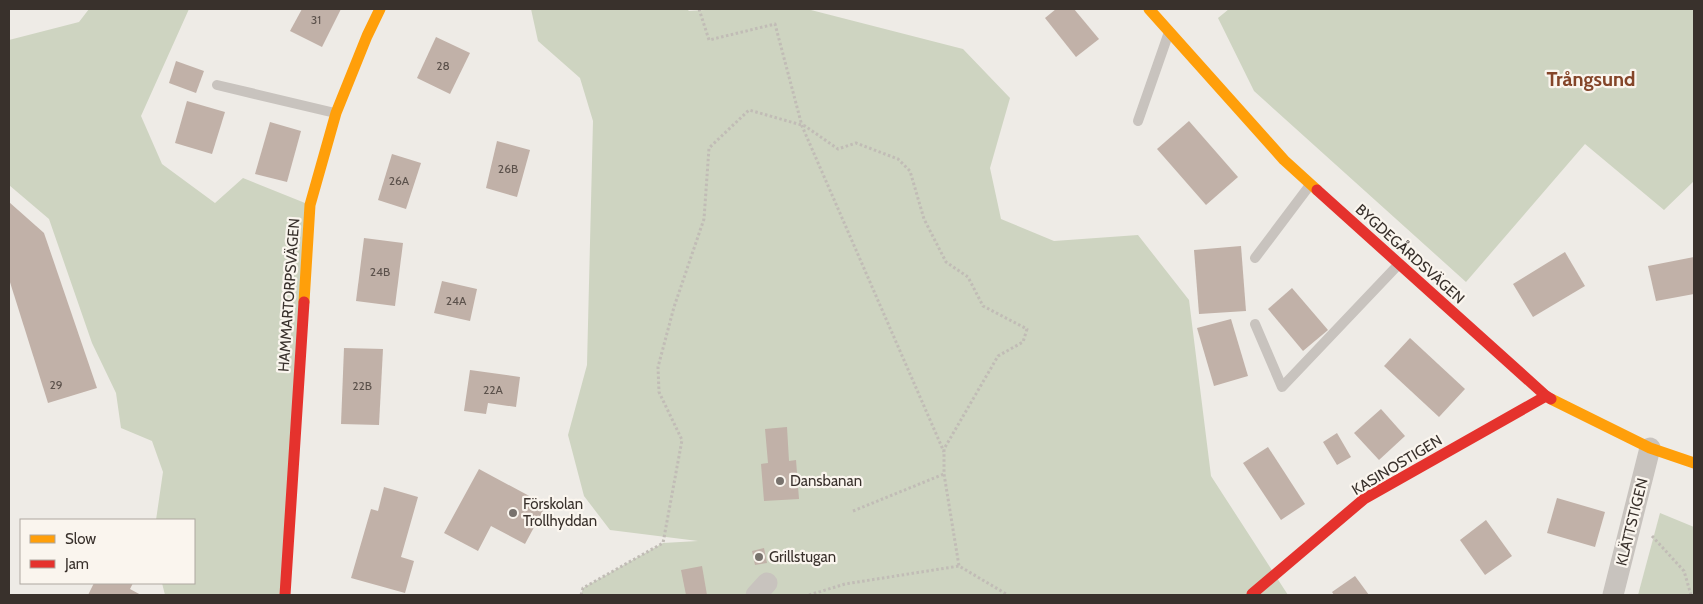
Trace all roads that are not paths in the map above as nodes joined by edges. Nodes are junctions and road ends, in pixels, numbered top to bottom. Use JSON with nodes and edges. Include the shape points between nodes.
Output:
{"nodes":[{"id":1,"x":380,"y":9,"type":"edge"},
{"id":2,"x":1149,"y":9,"type":"edge"},
{"id":3,"x":1169,"y":31,"type":"junction"},
{"id":4,"x":217,"y":85,"type":"dead end"},
{"id":5,"x":336,"y":113,"type":"junction"},
{"id":6,"x":1138,"y":121,"type":"dead end"},
{"id":7,"x":1311,"y":184,"type":"junction"},
{"id":8,"x":1255,"y":258,"type":"dead end"},
{"id":9,"x":1399,"y":264,"type":"junction"},
{"id":10,"x":1255,"y":324,"type":"dead end"},
{"id":11,"x":1546,"y":396,"type":"junction"},
{"id":12,"x":1650,"y":448,"type":"junction"},
{"id":13,"x":1694,"y":464,"type":"edge"},
{"id":14,"x":1252,"y":594,"type":"edge"},
{"id":15,"x":285,"y":595,"type":"edge"},
{"id":16,"x":1613,"y":595,"type":"edge"}],
"edges":[{"from":1,"to":5,"type":"street","name":"HAMMARTORPSVÄGEN"},
{"from":2,"to":3,"type":"street","name":"BYGDEGÅRDSVÄGEN"},
{"from":3,"to":6,"type":"lane"},
{"from":3,"to":7,"type":"street","name":"BYGDEGÅRDSVÄGEN","via":[[1284,160]]},
{"from":4,"to":5,"type":"lane"},
{"from":5,"to":15,"type":"street","name":"HAMMARTORPSVÄGEN","via":[[310,205]]},
{"from":7,"to":8,"type":"lane"},
{"from":7,"to":9,"type":"street","name":"BYGDEGÅRDSVÄGEN"},
{"from":9,"to":10,"type":"lane","via":[[1282,387]]},
{"from":9,"to":11,"type":"street","name":"BYGDEGÅRDSVÄGEN"},
{"from":11,"to":12,"type":"street","name":"BYGDEGÅRDSVÄGEN"},
{"from":11,"to":14,"type":"street","name":"KASINOSTIGEN","via":[[1364,499]]},
{"from":12,"to":13,"type":"street","name":"BYGDEGÅRDSVÄGEN"},
{"from":12,"to":16,"type":"street","name":"KLÄTTSTIGEN"}]}
